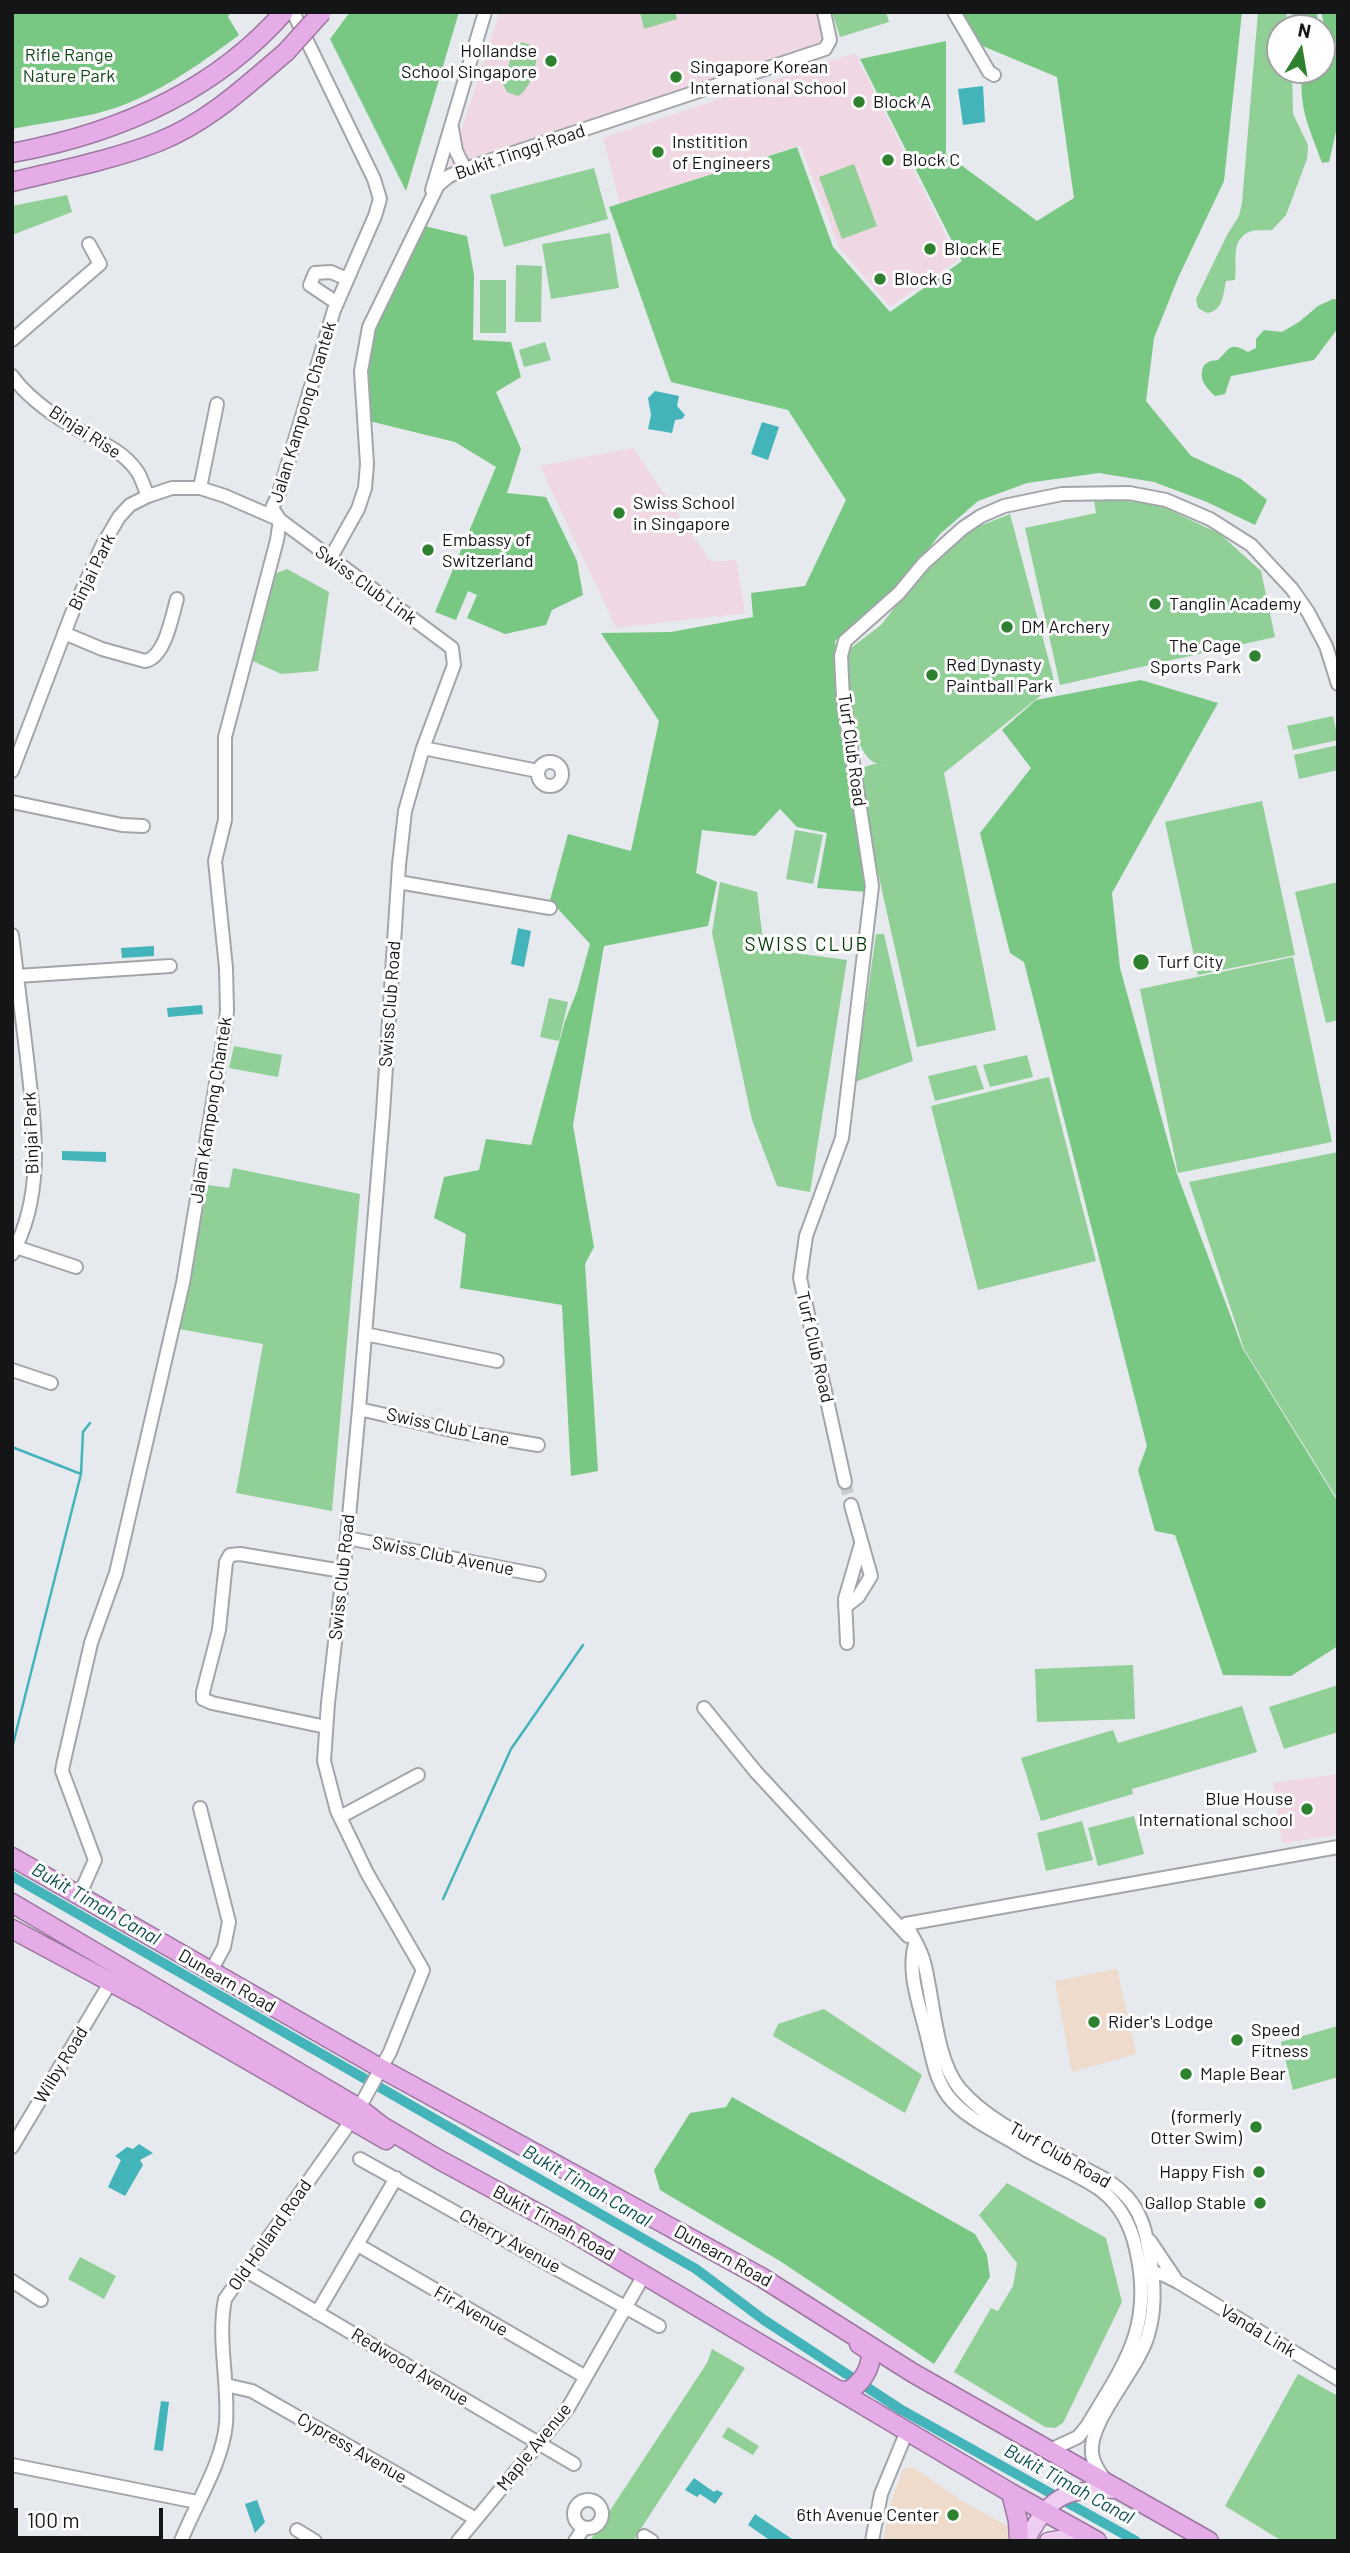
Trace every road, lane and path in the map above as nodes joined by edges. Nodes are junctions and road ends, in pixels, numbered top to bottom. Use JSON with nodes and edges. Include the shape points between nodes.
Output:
{"nodes":[{"id":1,"x":284,"y":12,"type":"edge"},
{"id":2,"x":293,"y":12,"type":"edge"},
{"id":3,"x":322,"y":12,"type":"edge"},
{"id":4,"x":485,"y":12,"type":"edge"},
{"id":5,"x":824,"y":12,"type":"edge"},
{"id":6,"x":954,"y":12,"type":"edge"},
{"id":7,"x":994,"y":75,"type":"dead end"},
{"id":8,"x":452,"y":125,"type":"junction"},
{"id":9,"x":12,"y":153,"type":"edge"},
{"id":10,"x":465,"y":169,"type":"junction"},
{"id":11,"x":12,"y":182,"type":"edge"},
{"id":12,"x":429,"y":200,"type":"junction"},
{"id":13,"x":89,"y":244,"type":"dead end"},
{"id":14,"x":347,"y":279,"type":"junction"},
{"id":15,"x":337,"y":303,"type":"junction"},
{"id":16,"x":12,"y":340,"type":"edge"},
{"id":17,"x":12,"y":376,"type":"edge"},
{"id":18,"x":217,"y":404,"type":"dead end"},
{"id":19,"x":200,"y":488,"type":"junction"},
{"id":20,"x":148,"y":496,"type":"junction"},
{"id":21,"x":280,"y":520,"type":"junction"},
{"id":22,"x":330,"y":559,"type":"junction"},
{"id":23,"x":177,"y":598,"type":"dead end"},
{"id":24,"x":64,"y":633,"type":"junction"},
{"id":25,"x":452,"y":648,"type":"joint"},
{"id":26,"x":1338,"y":684,"type":"edge"},
{"id":27,"x":423,"y":748,"type":"junction"},
{"id":28,"x":12,"y":771,"type":"edge"},
{"id":29,"x":538,"y":771,"type":"dead end"},
{"id":30,"x":12,"y":802,"type":"edge"},
{"id":31,"x":143,"y":826,"type":"dead end"},
{"id":32,"x":398,"y":882,"type":"junction"},
{"id":33,"x":550,"y":908,"type":"dead end"},
{"id":34,"x":12,"y":935,"type":"edge"},
{"id":35,"x":170,"y":966,"type":"dead end"},
{"id":36,"x":17,"y":976,"type":"junction"},
{"id":37,"x":14,"y":1250,"type":"edge"},
{"id":38,"x":76,"y":1267,"type":"dead end"},
{"id":39,"x":365,"y":1334,"type":"junction"},
{"id":40,"x":497,"y":1361,"type":"dead end"},
{"id":41,"x":12,"y":1370,"type":"edge"},
{"id":42,"x":51,"y":1383,"type":"dead end"},
{"id":43,"x":359,"y":1409,"type":"junction"},
{"id":44,"x":538,"y":1445,"type":"dead end"},
{"id":45,"x":845,"y":1482,"type":"tunnel mouth"},
{"id":46,"x":851,"y":1505,"type":"tunnel mouth"},
{"id":47,"x":347,"y":1538,"type":"junction"},
{"id":48,"x":862,"y":1542,"type":"junction"},
{"id":49,"x":868,"y":1569,"type":"junction"},
{"id":50,"x":342,"y":1571,"type":"junction"},
{"id":51,"x":538,"y":1575,"type":"dead end"},
{"id":52,"x":850,"y":1581,"type":"junction"},
{"id":53,"x":845,"y":1607,"type":"junction"},
{"id":54,"x":846,"y":1643,"type":"dead end"},
{"id":55,"x":704,"y":1708,"type":"dead end"},
{"id":56,"x":326,"y":1727,"type":"junction"},
{"id":57,"x":418,"y":1775,"type":"dead end"},
{"id":58,"x":201,"y":1808,"type":"dead end"},
{"id":59,"x":340,"y":1817,"type":"junction"},
{"id":60,"x":1338,"y":1847,"type":"edge"},
{"id":61,"x":12,"y":1857,"type":"edge"},
{"id":62,"x":79,"y":1896,"type":"junction"},
{"id":63,"x":14,"y":1904,"type":"edge"},
{"id":64,"x":16,"y":1931,"type":"edge"},
{"id":65,"x":915,"y":1944,"type":"junction"},
{"id":66,"x":211,"y":1971,"type":"junction"},
{"id":67,"x":110,"y":1983,"type":"junction"},
{"id":68,"x":924,"y":1995,"type":"junction"},
{"id":69,"x":379,"y":2073,"type":"junction"},
{"id":70,"x":358,"y":2109,"type":"junction"},
{"id":71,"x":12,"y":2147,"type":"edge"},
{"id":72,"x":360,"y":2159,"type":"dead end"},
{"id":73,"x":396,"y":2178,"type":"junction"},
{"id":74,"x":1146,"y":2235,"type":"junction"},
{"id":75,"x":358,"y":2245,"type":"junction"},
{"id":76,"x":244,"y":2270,"type":"junction"},
{"id":77,"x":1146,"y":2271,"type":"junction"},
{"id":78,"x":644,"y":2275,"type":"junction"},
{"id":79,"x":761,"y":2277,"type":"junction"},
{"id":80,"x":12,"y":2281,"type":"edge"},
{"id":81,"x":1178,"y":2282,"type":"junction"},
{"id":82,"x":41,"y":2300,"type":"dead end"},
{"id":83,"x":626,"y":2307,"type":"junction"},
{"id":84,"x":317,"y":2312,"type":"junction"},
{"id":85,"x":659,"y":2326,"type":"dead end"},
{"id":86,"x":913,"y":2372,"type":"junction"},
{"id":87,"x":584,"y":2376,"type":"junction"},
{"id":88,"x":1338,"y":2379,"type":"edge"},
{"id":89,"x":861,"y":2383,"type":"junction"},
{"id":90,"x":226,"y":2385,"type":"junction"},
{"id":91,"x":876,"y":2412,"type":"junction"},
{"id":92,"x":907,"y":2431,"type":"junction"},
{"id":93,"x":538,"y":2443,"type":"junction"},
{"id":94,"x":1050,"y":2450,"type":"junction"},
{"id":95,"x":574,"y":2464,"type":"dead end"},
{"id":96,"x":12,"y":2465,"type":"edge"},
{"id":97,"x":1114,"y":2486,"type":"junction"},
{"id":98,"x":1011,"y":2493,"type":"junction"},
{"id":99,"x":197,"y":2502,"type":"junction"},
{"id":100,"x":1050,"y":2507,"type":"junction"},
{"id":101,"x":476,"y":2519,"type":"junction"},
{"id":102,"x":584,"y":2528,"type":"dead end"},
{"id":103,"x":297,"y":2530,"type":"dead end"},
{"id":104,"x":1095,"y":2540,"type":"edge"},
{"id":105,"x":181,"y":2541,"type":"edge"},
{"id":106,"x":315,"y":2541,"type":"edge"},
{"id":107,"x":458,"y":2541,"type":"edge"},
{"id":108,"x":575,"y":2541,"type":"edge"},
{"id":109,"x":872,"y":2541,"type":"edge"},
{"id":110,"x":1019,"y":2541,"type":"edge"},
{"id":111,"x":1026,"y":2541,"type":"edge"},
{"id":112,"x":1048,"y":2541,"type":"edge"},
{"id":113,"x":1209,"y":2541,"type":"edge"}],
"edges":[{"from":1,"to":9,"type":"highway","via":[[269,30],[208,77],[146,114]]},
{"from":2,"to":14,"type":"street","name":"Jalan Kampong Chantek","via":[[380,199]]},
{"from":3,"to":11,"type":"highway","bridge":true,"via":[[286,52],[223,106],[160,141]]},
{"from":4,"to":8,"type":"street"},
{"from":5,"to":10,"type":"street","name":"Bukit Tinggi Road","via":[[830,36],[825,49]]},
{"from":6,"to":7,"type":"street"},
{"from":8,"to":10,"type":"street","via":[[456,151]]},
{"from":8,"to":12,"type":"street"},
{"from":10,"to":12,"type":"street","name":"Bukit Tinggi Road","via":[[449,176]]},
{"from":12,"to":22,"type":"street","name":"Bukit Tinggi Road","via":[[369,327],[361,371],[365,488]]},
{"from":13,"to":16,"type":"street","via":[[100,264]]},
{"from":14,"to":15,"type":"street","name":"Jalan Kampong Chantek"},
{"from":14,"to":15,"type":"street","via":[[331,271],[315,273],[310,285]]},
{"from":15,"to":21,"type":"street","name":"Jalan Kampong Chantek","via":[[272,508]]},
{"from":17,"to":20,"type":"street","name":"Binjai Rise","via":[[68,424],[128,461]]},
{"from":18,"to":19,"type":"street"},
{"from":19,"to":20,"type":"street","name":"Binjai Park","via":[[172,488]]},
{"from":19,"to":21,"type":"street","name":"Binjai Park"},
{"from":20,"to":24,"type":"street","name":"Binjai Park","via":[[130,505],[107,536]]},
{"from":21,"to":22,"type":"street","name":"Swiss Club Link"},
{"from":21,"to":62,"type":"street","name":"Jalan Kampong Chantek","via":[[225,737],[225,820],[215,861],[227,1011],[186,1270],[116,1573],[91,1643],[62,1771],[94,1860]]},
{"from":22,"to":25,"type":"street","name":"Swiss Club Link"},
{"from":23,"to":24,"type":"street","name":"Binjai Park","via":[[160,651],[151,660],[102,649]]},
{"from":24,"to":28,"type":"street","name":"Binjai Park"},
{"from":25,"to":27,"type":"street","name":"Swiss Club Road","via":[[454,665]]},
{"from":26,"to":45,"type":"street","name":"Turf Club Road","via":[[1319,630],[1292,589],[1251,545],[1210,519],[1166,500],[1129,493],[1066,493],[1004,506],[981,516],[924,563],[899,593],[845,641],[843,698],[872,887],[842,1138],[806,1236],[800,1278]]},
{"from":27,"to":29,"type":"street"},
{"from":27,"to":32,"type":"street","name":"Swiss Club Road","via":[[408,795]]},
{"from":30,"to":31,"type":"street"},
{"from":32,"to":33,"type":"street"},
{"from":32,"to":39,"type":"street","name":"Swiss Club Road"},
{"from":34,"to":36,"type":"street","name":"Binjai Park"},
{"from":35,"to":36,"type":"street"},
{"from":36,"to":37,"type":"street","name":"Binjai Park","via":[[36,1167]]},
{"from":37,"to":38,"type":"street","name":"Binjai Park"},
{"from":39,"to":40,"type":"street"},
{"from":39,"to":43,"type":"street","name":"Swiss Club Road"},
{"from":41,"to":42,"type":"street"},
{"from":43,"to":44,"type":"street","name":"Swiss Club Lane"},
{"from":43,"to":47,"type":"street","name":"Swiss Club Road"},
{"from":46,"to":48,"type":"street"},
{"from":47,"to":50,"type":"street","name":"Swiss Club Road"},
{"from":47,"to":51,"type":"street","name":"Swiss Club Avenue"},
{"from":48,"to":49,"type":"street"},
{"from":48,"to":52,"type":"street"},
{"from":49,"to":52,"type":"street"},
{"from":49,"to":53,"type":"street","via":[[871,1576],[866,1587]]},
{"from":50,"to":56,"type":"street","name":"Swiss Club Road"},
{"from":50,"to":56,"type":"street","via":[[230,1555],[219,1630],[203,1692],[203,1699],[212,1703]]},
{"from":52,"to":53,"type":"street"},
{"from":53,"to":54,"type":"street"},
{"from":55,"to":65,"type":"street","name":"Turf Club Road","via":[[756,1772]]},
{"from":56,"to":59,"type":"street","name":"Swiss Club Road","via":[[324,1761]]},
{"from":57,"to":59,"type":"street"},
{"from":58,"to":66,"type":"street","via":[[229,1922],[224,1947]]},
{"from":59,"to":69,"type":"street","name":"Swiss Club Road","via":[[423,1970]]},
{"from":60,"to":65,"type":"street","name":"Turf Club Road","via":[[906,1924]]},
{"from":61,"to":62,"type":"highway","name":"Dunearn Road"},
{"from":62,"to":66,"type":"highway","name":"Dunearn Road"},
{"from":63,"to":64,"type":"highway"},
{"from":63,"to":70,"type":"highway","name":"Bukit Timah Road"},
{"from":64,"to":67,"type":"highway"},
{"from":65,"to":68,"type":"street","name":"Turf Club Road","via":[[923,1959]]},
{"from":66,"to":69,"type":"highway","name":"Dunearn Road"},
{"from":67,"to":70,"type":"highway"},
{"from":67,"to":71,"type":"street","name":"Wilby Road"},
{"from":68,"to":74,"type":"street","name":"Turf Club Road","via":[[948,2068],[959,2087],[983,2110],[1119,2189],[1133,2204]]},
{"from":68,"to":77,"type":"street","name":"Turf Club Road","via":[[934,2068],[949,2097],[972,2118],[1112,2200],[1128,2222]]},
{"from":69,"to":70,"type":"street","name":"Old Holland Road"},
{"from":69,"to":79,"type":"highway","name":"Dunearn Road"},
{"from":70,"to":76,"type":"street","name":"Old Holland Road"},
{"from":70,"to":78,"type":"highway","name":"Bukit Timah Road"},
{"from":72,"to":73,"type":"street","name":"Cherry Avenue"},
{"from":73,"to":75,"type":"street"},
{"from":73,"to":83,"type":"street","name":"Cherry Avenue"},
{"from":74,"to":77,"type":"street","name":"Turf Club Road"},
{"from":74,"to":81,"type":"street","name":"Vanda Link"},
{"from":75,"to":84,"type":"street"},
{"from":75,"to":87,"type":"street","name":"Fir Avenue"},
{"from":76,"to":84,"type":"street","name":"Redwood Avenue"},
{"from":76,"to":90,"type":"street","name":"Old Holland Road","via":[[225,2299],[222,2315]]},
{"from":77,"to":81,"type":"street","name":"Vanda Link"},
{"from":77,"to":94,"type":"street","name":"Turf Club Road","via":[[1136,2337],[1111,2386],[1078,2437]]},
{"from":77,"to":97,"type":"street","name":"Turf Club Road","via":[[1154,2308],[1143,2350],[1094,2435],[1095,2463]]},
{"from":78,"to":83,"type":"street","name":"Maple Avenue"},
{"from":78,"to":89,"type":"highway","name":"Bukit Timah Road"},
{"from":79,"to":86,"type":"highway","name":"Dunearn Road"},
{"from":79,"to":89,"type":"highway","via":[[871,2352],[871,2364]]},
{"from":80,"to":82,"type":"street"},
{"from":81,"to":88,"type":"street","name":"Vanda Link"},
{"from":83,"to":85,"type":"street","name":"Cherry Avenue"},
{"from":83,"to":87,"type":"street","name":"Maple Avenue"},
{"from":84,"to":93,"type":"street","name":"Redwood Avenue"},
{"from":86,"to":89,"type":"highway","via":[[894,2367]]},
{"from":86,"to":94,"type":"highway","name":"Dunearn Road"},
{"from":87,"to":93,"type":"street","name":"Maple Avenue","via":[[568,2408]]},
{"from":89,"to":91,"type":"highway","name":"Bukit Timah Road"},
{"from":89,"to":91,"type":"highway"},
{"from":90,"to":99,"type":"street","name":"Old Holland Road","via":[[226,2426]]},
{"from":90,"to":101,"type":"street","name":"Cypress Avenue","via":[[252,2391]]},
{"from":91,"to":92,"type":"highway","name":"Bukit Timah Road"},
{"from":92,"to":98,"type":"highway","name":"Bukit Timah Road"},
{"from":92,"to":109,"type":"street","via":[[881,2494]]},
{"from":93,"to":95,"type":"street","name":"Redwood Avenue"},
{"from":93,"to":101,"type":"street","name":"Maple Avenue"},
{"from":94,"to":97,"type":"highway","name":"Dunearn Road"},
{"from":96,"to":99,"type":"street"},
{"from":97,"to":100,"type":"main road","via":[[1083,2489]]},
{"from":97,"to":113,"type":"highway","name":"Dunearn Road"},
{"from":98,"to":100,"type":"highway","name":"Bukit Timah Road"},
{"from":98,"to":110,"type":"highway"},
{"from":99,"to":105,"type":"street","name":"Old Holland Road"},
{"from":100,"to":104,"type":"highway","name":"Bukit Timah Road"},
{"from":100,"to":111,"type":"main road"},
{"from":101,"to":107,"type":"street","name":"Maple Avenue"},
{"from":102,"to":108,"type":"street"},
{"from":103,"to":106,"type":"street"},
{"from":104,"to":112,"type":"main road"}]}
